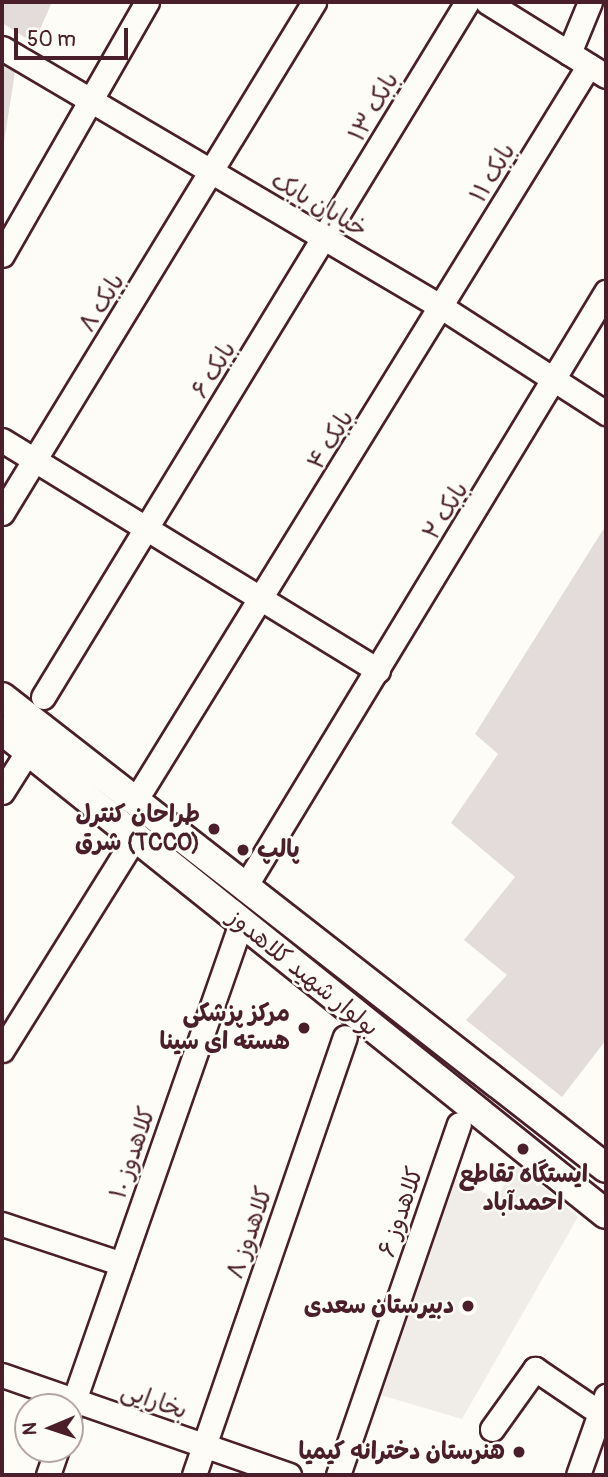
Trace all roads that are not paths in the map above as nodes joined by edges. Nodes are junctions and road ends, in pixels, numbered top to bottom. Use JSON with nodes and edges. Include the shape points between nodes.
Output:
{"nodes":[{"id":1,"x":147,"y":2,"type":"edge"},
{"id":2,"x":314,"y":2,"type":"edge"},
{"id":3,"x":467,"y":2,"type":"edge"},
{"id":4,"x":487,"y":2,"type":"edge"},
{"id":5,"x":590,"y":2,"type":"edge"},
{"id":6,"x":2,"y":48,"type":"edge"},
{"id":7,"x":588,"y":64,"type":"edge"},
{"id":8,"x":90,"y":101,"type":"junction"},
{"id":9,"x":212,"y":172,"type":"junction"},
{"id":10,"x":327,"y":239,"type":"junction"},
{"id":11,"x":2,"y":255,"type":"edge"},
{"id":12,"x":606,"y":292,"type":"edge"},
{"id":13,"x":443,"y":308,"type":"junction"},
{"id":14,"x":558,"y":380,"type":"junction"},
{"id":15,"x":606,"y":414,"type":"edge"},
{"id":16,"x":2,"y":440,"type":"edge"},
{"id":17,"x":35,"y":461,"type":"junction"},
{"id":18,"x":2,"y":513,"type":"edge"},
{"id":19,"x":145,"y":528,"type":"junction"},
{"id":20,"x":263,"y":600,"type":"junction"},
{"id":21,"x":378,"y":670,"type":"junction"},
{"id":22,"x":2,"y":697,"type":"edge"},
{"id":23,"x":43,"y":697,"type":"dead end"},
{"id":24,"x":2,"y":730,"type":"edge"},
{"id":25,"x":28,"y":751,"type":"junction"},
{"id":26,"x":143,"y":788,"type":"dead end"},
{"id":27,"x":2,"y":792,"type":"edge"},
{"id":28,"x":127,"y":850,"type":"dead end"},
{"id":29,"x":246,"y":885,"type":"junction"},
{"id":30,"x":241,"y":923,"type":"junction"},
{"id":31,"x":345,"y":1037,"type":"dead end"},
{"id":32,"x":2,"y":1050,"type":"edge"},
{"id":33,"x":459,"y":1124,"type":"dead end"},
{"id":34,"x":606,"y":1168,"type":"edge"},
{"id":35,"x":606,"y":1214,"type":"edge"},
{"id":36,"x":2,"y":1224,"type":"edge"},
{"id":37,"x":122,"y":1264,"type":"junction"},
{"id":38,"x":2,"y":1375,"type":"edge"},
{"id":39,"x":43,"y":1393,"type":"edge"},
{"id":40,"x":77,"y":1393,"type":"edge"},
{"id":41,"x":603,"y":1404,"type":"edge"},
{"id":42,"x":84,"y":1410,"type":"edge"},
{"id":43,"x":492,"y":1429,"type":"dead end"},
{"id":44,"x":204,"y":1446,"type":"junction"},
{"id":45,"x":194,"y":1475,"type":"edge"},
{"id":46,"x":289,"y":1475,"type":"edge"},
{"id":47,"x":338,"y":1475,"type":"edge"},
{"id":48,"x":578,"y":1475,"type":"edge"}],
"edges":[{"from":1,"to":8,"type":"street"},
{"from":2,"to":9,"type":"street","name":"بابک ۸"},
{"from":3,"to":10,"type":"street","name":"بابک ۱۳"},
{"from":4,"to":7,"type":"street"},
{"from":5,"to":7,"type":"street","name":"بابک ۱۱"},
{"from":6,"to":8,"type":"street","name":"خیابان بابک"},
{"from":7,"to":13,"type":"street","name":"بابک ۱۱"},
{"from":8,"to":9,"type":"street","name":"خیابان بابک"},
{"from":8,"to":11,"type":"street"},
{"from":9,"to":10,"type":"street","name":"خیابان بابک"},
{"from":9,"to":17,"type":"street","name":"بابک ۸"},
{"from":10,"to":13,"type":"street","name":"خیابان بابک"},
{"from":10,"to":19,"type":"street","name":"بابک ۶"},
{"from":12,"to":14,"type":"street","name":"بابک ۲"},
{"from":13,"to":14,"type":"street","name":"خیابان بابک"},
{"from":13,"to":20,"type":"street","name":"بابک ۴"},
{"from":14,"to":15,"type":"street","name":"خیابان بابک"},
{"from":14,"to":21,"type":"street","name":"بابک ۲"},
{"from":16,"to":17,"type":"street"},
{"from":17,"to":18,"type":"street","name":"بابک ۸"},
{"from":17,"to":19,"type":"street"},
{"from":19,"to":20,"type":"street"},
{"from":19,"to":23,"type":"street","name":"بابک ۶"},
{"from":20,"to":21,"type":"street"},
{"from":20,"to":26,"type":"street","name":"بابک ۴"},
{"from":21,"to":29,"type":"street","name":"بابک ۲"},
{"from":22,"to":29,"type":"main road","name":"بولوار شهید کلاهدوز"},
{"from":24,"to":25,"type":"main road","name":"بولوار شهید کلاهدوز"},
{"from":25,"to":27,"type":"street"},
{"from":25,"to":30,"type":"main road","name":"بولوار شهید کلاهدوز"},
{"from":28,"to":32,"type":"street"},
{"from":29,"to":34,"type":"main road","name":"بولوار شهید کلاهدوز"},
{"from":30,"to":35,"type":"main road","name":"بولوار شهید کلاهدوز"},
{"from":30,"to":37,"type":"street","name":"کلاهدوز ۱۰"},
{"from":31,"to":44,"type":"street","name":"کلاهدوز ۸"},
{"from":33,"to":47,"type":"street","name":"کلاهدوز ۶"},
{"from":36,"to":37,"type":"street"},
{"from":37,"to":40,"type":"street","name":"کلاهدوز ۱۰"},
{"from":38,"to":39,"type":"street","name":"بخارایی"},
{"from":41,"to":43,"type":"street","via":[[535,1369]]},
{"from":41,"to":48,"type":"street"},
{"from":42,"to":44,"type":"street","name":"بخارایی"},
{"from":44,"to":45,"type":"street","name":"کلاهدوز ۸"},
{"from":44,"to":46,"type":"street","name":"بخارایی"}]}
